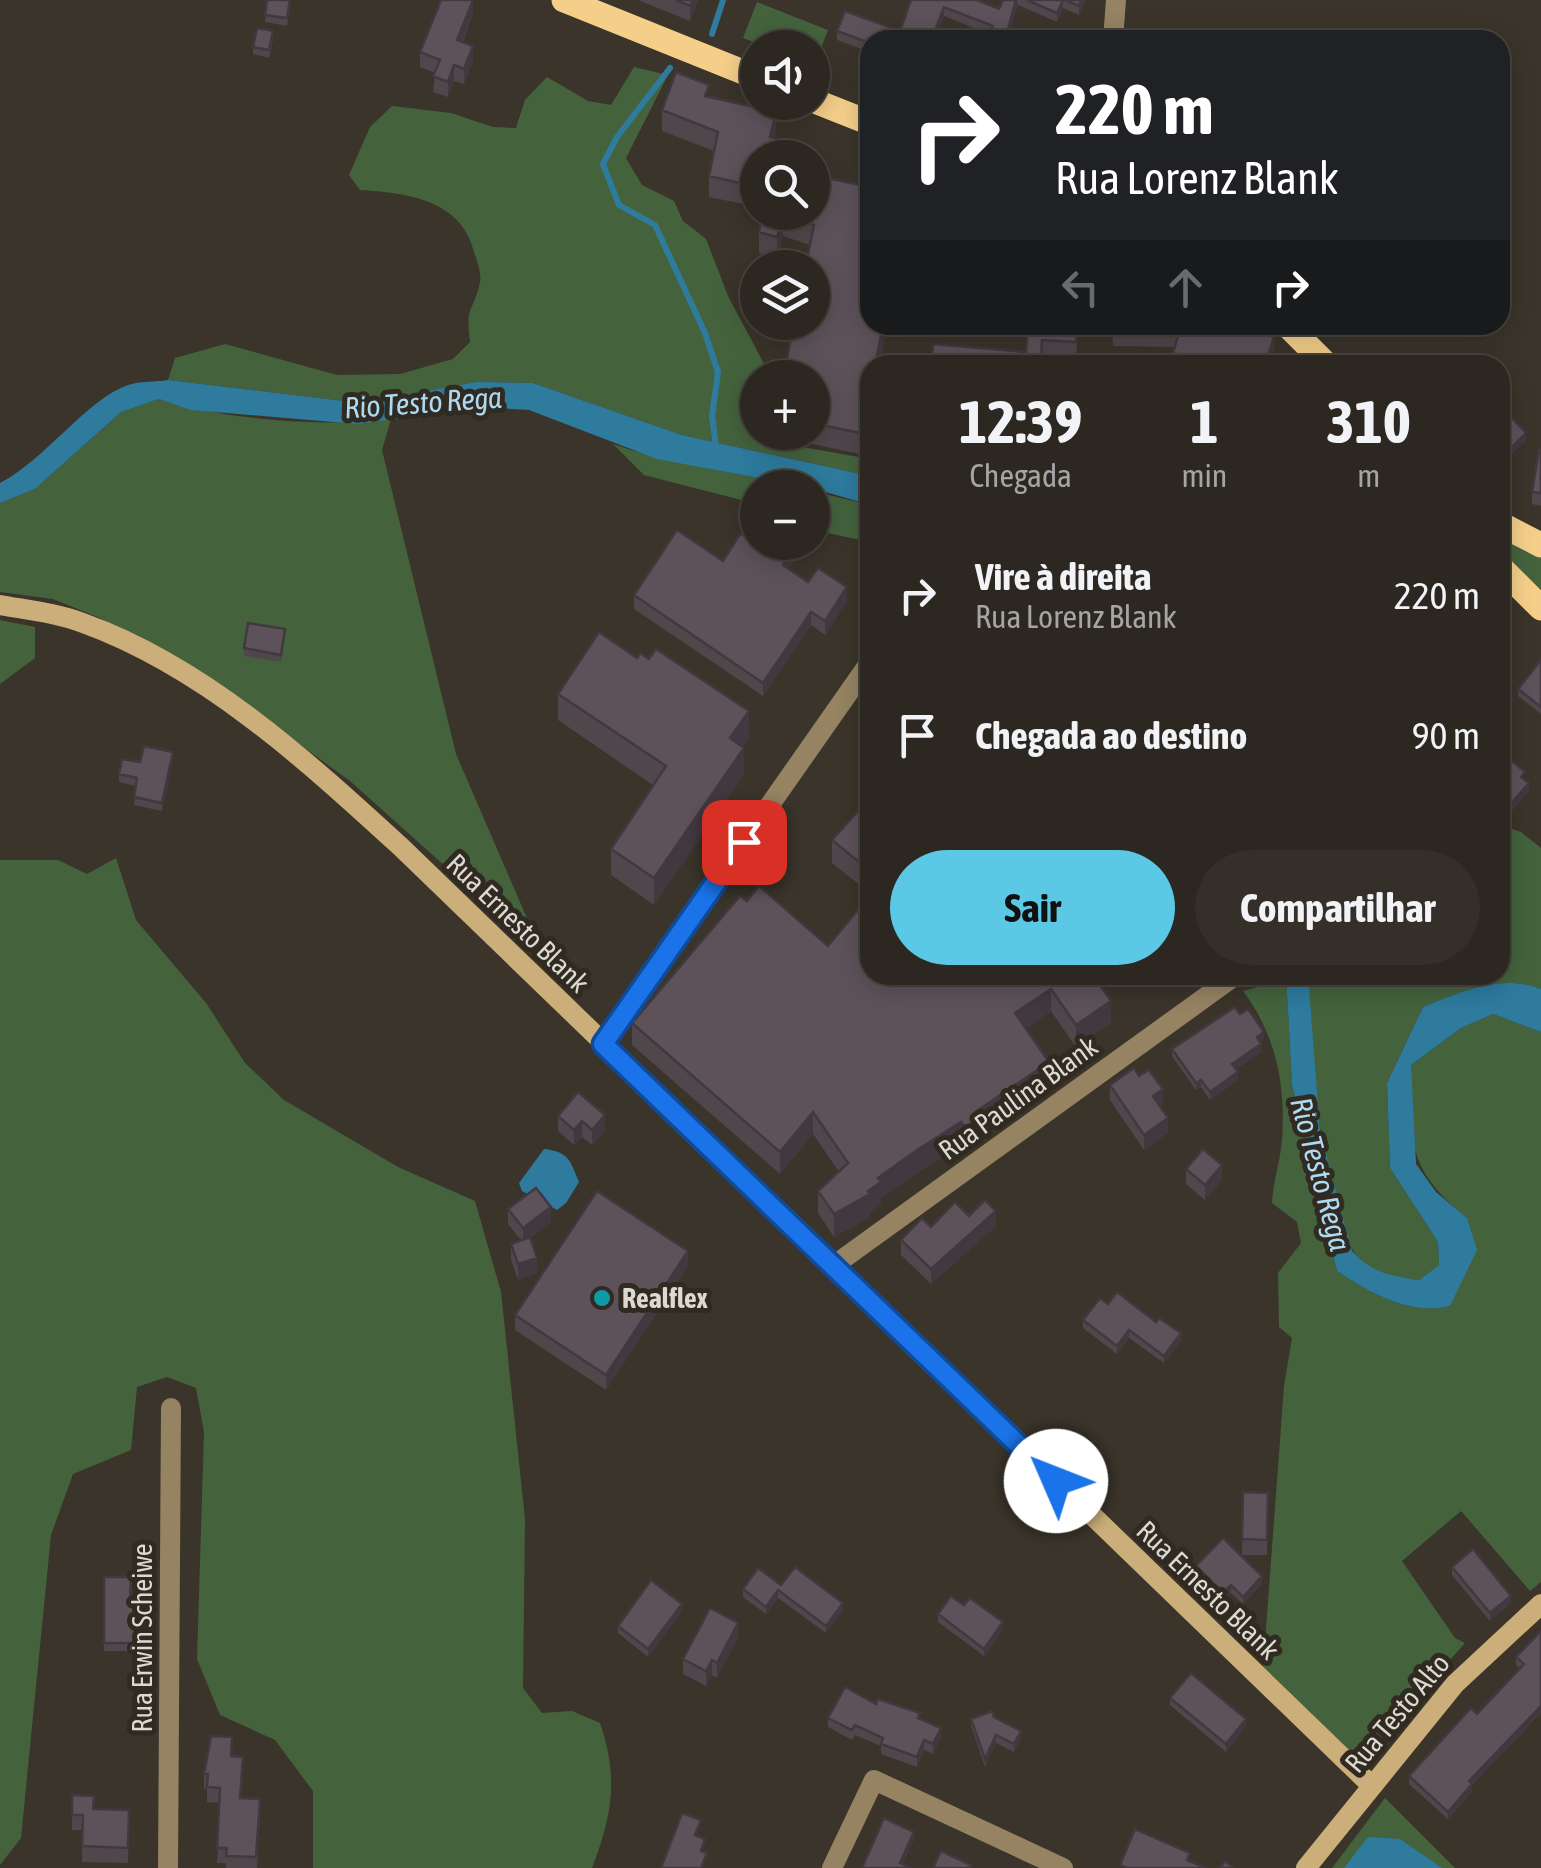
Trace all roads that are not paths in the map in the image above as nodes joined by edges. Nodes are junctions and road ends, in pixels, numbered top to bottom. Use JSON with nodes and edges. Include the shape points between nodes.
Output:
{"nodes":[{"id":1,"x":564,"y":0,"type":"edge"},
{"id":2,"x":1116,"y":0,"type":"edge"},
{"id":3,"x":1114,"y":30,"type":"edge"},
{"id":4,"x":740,"y":71,"type":"edge"},
{"id":5,"x":830,"y":107,"type":"edge"},
{"id":6,"x":860,"y":119,"type":"edge"},
{"id":7,"x":1297,"y":335,"type":"edge"},
{"id":8,"x":1318,"y":355,"type":"edge"},
{"id":9,"x":1510,"y":529,"type":"edge"},
{"id":10,"x":1541,"y":545,"type":"edge"},
{"id":11,"x":1510,"y":578,"type":"edge"},
{"id":12,"x":0,"y":605,"type":"edge"},
{"id":13,"x":1541,"y":608,"type":"edge"},
{"id":14,"x":860,"y":676,"type":"edge"},
{"id":15,"x":1222,"y":985,"type":"edge"},
{"id":16,"x":603,"y":1044,"type":"junction"},
{"id":17,"x":833,"y":1266,"type":"junction"},
{"id":18,"x":172,"y":1408,"type":"dead end"},
{"id":19,"x":1541,"y":1604,"type":"edge"},
{"id":20,"x":1371,"y":1785,"type":"junction"},
{"id":21,"x":168,"y":1868,"type":"edge"},
{"id":22,"x":832,"y":1868,"type":"edge"},
{"id":23,"x":1063,"y":1868,"type":"edge"},
{"id":24,"x":1306,"y":1868,"type":"edge"}],
"edges":[{"from":1,"to":4,"type":"main road"},
{"from":2,"to":3,"type":"street"},
{"from":5,"to":6,"type":"main road"},
{"from":7,"to":8,"type":"main road"},
{"from":9,"to":10,"type":"main road"},
{"from":11,"to":13,"type":"main road"},
{"from":12,"to":16,"type":"street","name":"Rua Ernesto Blank","via":[[82,622],[209,690],[358,809]]},
{"from":14,"to":16,"type":"street"},
{"from":15,"to":17,"type":"street","name":"Rua Paulina Blank"},
{"from":16,"to":17,"type":"street","name":"Rua Ernesto Blank"},
{"from":17,"to":20,"type":"street","name":"Rua Ernesto Blank"},
{"from":18,"to":21,"type":"street","name":"Rua Erwin Scheiwe"},
{"from":19,"to":20,"type":"street","name":"Rua Testo Alto","via":[[1454,1684]]},
{"from":20,"to":24,"type":"street","name":"Rua Testo Alto"},
{"from":22,"to":23,"type":"street","via":[[874,1780]]}]}
